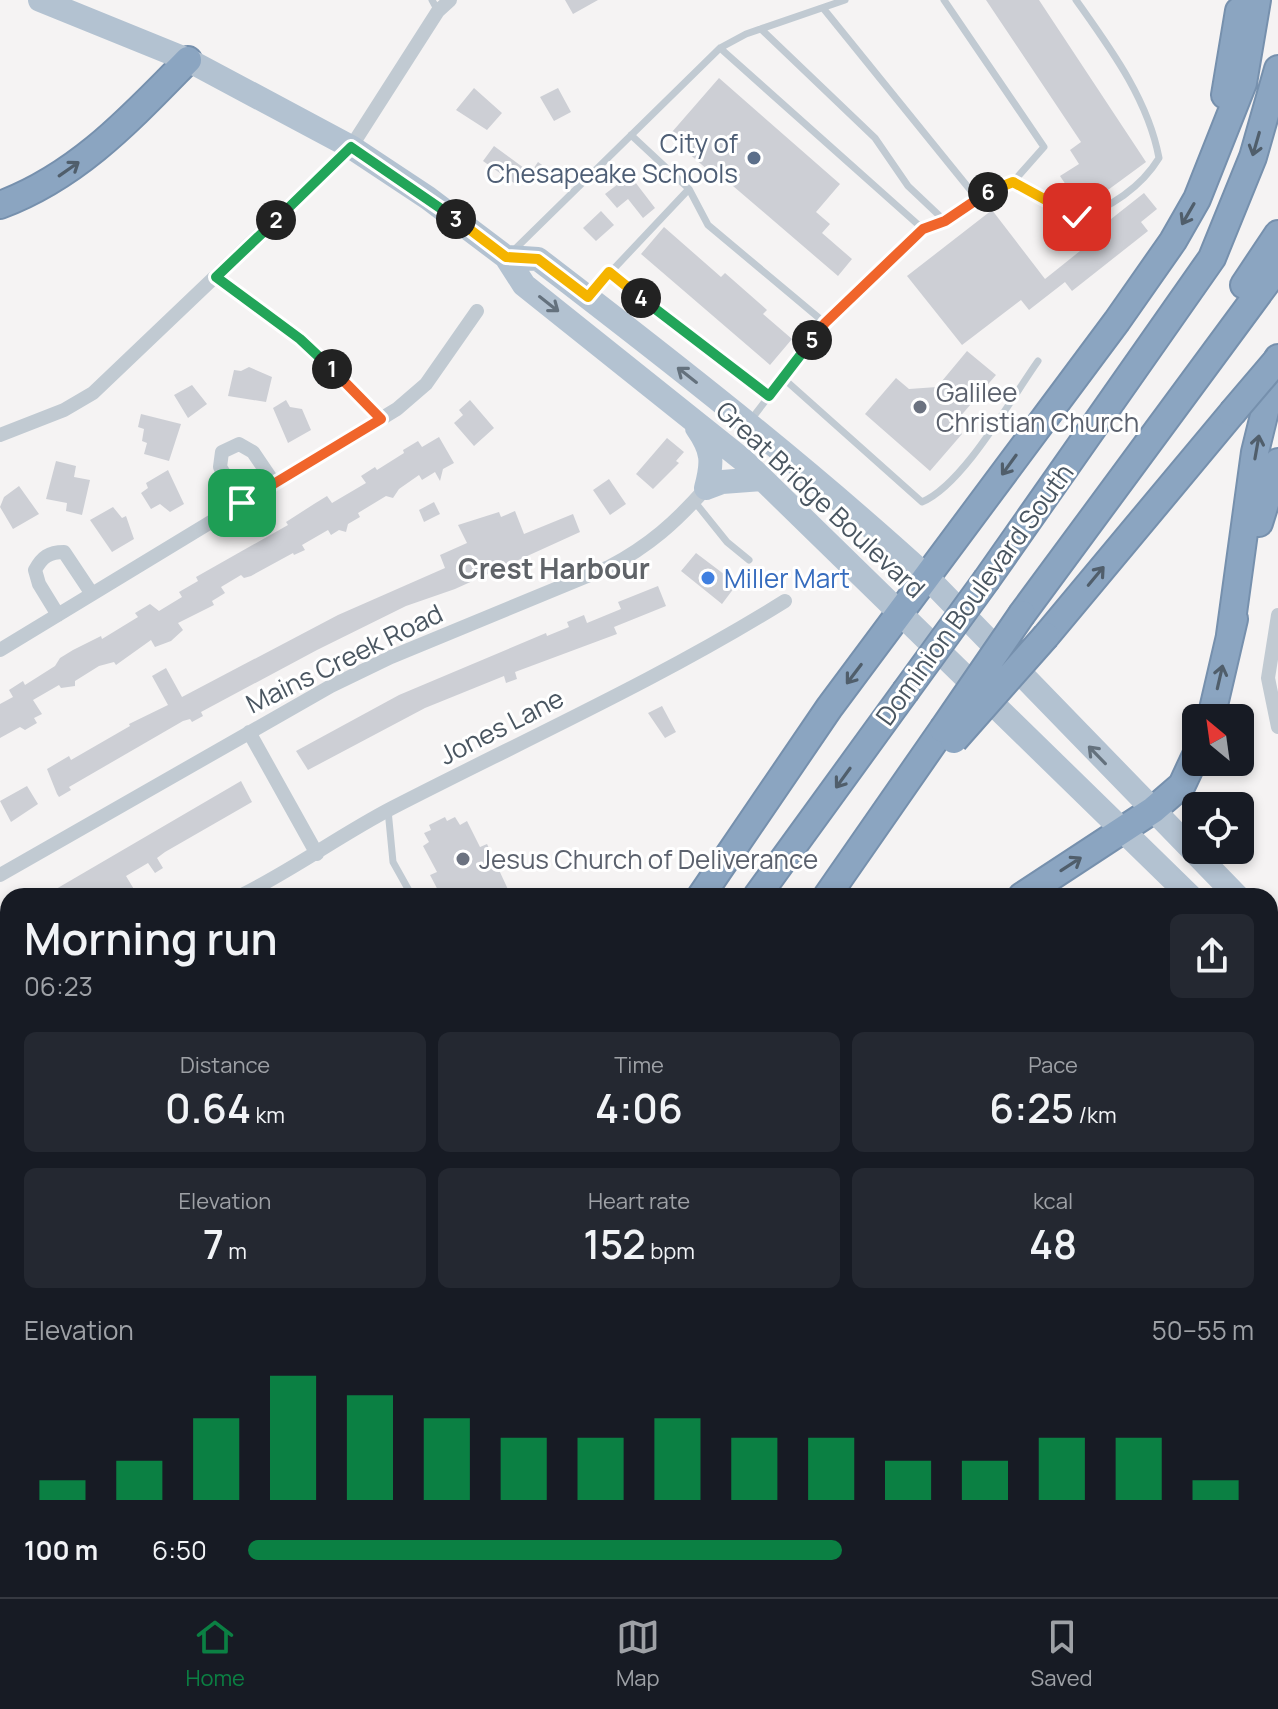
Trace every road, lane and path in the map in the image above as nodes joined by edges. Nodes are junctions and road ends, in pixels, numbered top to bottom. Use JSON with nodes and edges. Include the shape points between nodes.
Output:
{"nodes":[{"id":1,"x":40,"y":0,"type":"edge"},
{"id":2,"x":450,"y":0,"type":"edge"},
{"id":3,"x":845,"y":0,"type":"edge"},
{"id":4,"x":944,"y":0,"type":"edge"},
{"id":5,"x":1076,"y":0,"type":"edge"},
{"id":6,"x":1241,"y":0,"type":"edge"},
{"id":7,"x":1257,"y":0,"type":"edge"},
{"id":8,"x":435,"y":6,"type":"edge"},
{"id":9,"x":823,"y":8,"type":"junction"},
{"id":10,"x":761,"y":29,"type":"junction"},
{"id":11,"x":720,"y":48,"type":"junction"},
{"id":12,"x":188,"y":60,"type":"junction"},
{"id":13,"x":1278,"y":69,"type":"edge"},
{"id":14,"x":631,"y":135,"type":"junction"},
{"id":15,"x":1219,"y":143,"type":"junction"},
{"id":16,"x":351,"y":147,"type":"junction"},
{"id":17,"x":1013,"y":182,"type":"junction"},
{"id":18,"x":689,"y":189,"type":"junction"},
{"id":19,"x":976,"y":197,"type":"junction"},
{"id":20,"x":0,"y":205,"type":"edge"},
{"id":21,"x":945,"y":221,"type":"junction"},
{"id":22,"x":923,"y":229,"type":"junction"},
{"id":23,"x":1278,"y":234,"type":"edge"},
{"id":24,"x":506,"y":257,"type":"junction"},
{"id":25,"x":1278,"y":267,"type":"edge"},
{"id":26,"x":609,"y":272,"type":"junction"},
{"id":27,"x":216,"y":277,"type":"junction"},
{"id":28,"x":591,"y":300,"type":"junction"},
{"id":29,"x":477,"y":311,"type":"dead end"},
{"id":30,"x":825,"y":323,"type":"junction"},
{"id":31,"x":600,"y":344,"type":"junction"},
{"id":32,"x":1278,"y":358,"type":"edge"},
{"id":33,"x":1038,"y":361,"type":"dead end"},
{"id":34,"x":638,"y":374,"type":"junction"},
{"id":35,"x":783,"y":378,"type":"junction"},
{"id":36,"x":769,"y":396,"type":"junction"},
{"id":37,"x":680,"y":407,"type":"junction"},
{"id":38,"x":381,"y":419,"type":"junction"},
{"id":39,"x":749,"y":423,"type":"junction"},
{"id":40,"x":0,"y":435,"type":"edge"},
{"id":41,"x":1278,"y":462,"type":"edge"},
{"id":42,"x":762,"y":479,"type":"junction"},
{"id":43,"x":274,"y":483,"type":"junction"},
{"id":44,"x":700,"y":495,"type":"junction"},
{"id":45,"x":242,"y":503,"type":"junction"},
{"id":46,"x":749,"y":560,"type":"dead end"},
{"id":47,"x":1051,"y":574,"type":"junction"},
{"id":48,"x":927,"y":577,"type":"junction"},
{"id":49,"x":92,"y":594,"type":"junction"},
{"id":50,"x":785,"y":601,"type":"dead end"},
{"id":51,"x":900,"y":612,"type":"junction"},
{"id":52,"x":58,"y":615,"type":"junction"},
{"id":53,"x":1278,"y":615,"type":"edge"},
{"id":54,"x":1230,"y":635,"type":"junction"},
{"id":55,"x":0,"y":650,"type":"edge"},
{"id":56,"x":1214,"y":704,"type":"edge"},
{"id":57,"x":1278,"y":727,"type":"edge"},
{"id":58,"x":249,"y":732,"type":"junction"},
{"id":59,"x":948,"y":734,"type":"junction"},
{"id":60,"x":1186,"y":776,"type":"edge"},
{"id":61,"x":388,"y":810,"type":"junction"},
{"id":62,"x":1153,"y":810,"type":"junction"},
{"id":63,"x":1121,"y":831,"type":"junction"},
{"id":64,"x":317,"y":854,"type":"junction"},
{"id":65,"x":0,"y":875,"type":"edge"},
{"id":66,"x":255,"y":888,"type":"edge"},
{"id":67,"x":408,"y":888,"type":"edge"},
{"id":68,"x":706,"y":888,"type":"edge"},
{"id":69,"x":763,"y":888,"type":"edge"},
{"id":70,"x":833,"y":888,"type":"edge"},
{"id":71,"x":1034,"y":888,"type":"edge"},
{"id":72,"x":1182,"y":888,"type":"edge"},
{"id":73,"x":1229,"y":888,"type":"edge"}],
"edges":[{"from":1,"to":12,"type":"main road","name":"Great Bridge Boulevard"},
{"from":2,"to":8,"type":"street"},
{"from":3,"to":9,"type":"lane"},
{"from":4,"to":17,"type":"lane","via":[[1044,147]]},
{"from":5,"to":17,"type":"lane","via":[[1134,90],[1154,130],[1159,158],[1148,176],[1097,213],[1077,217]]},
{"from":6,"to":15,"type":"highway"},
{"from":7,"to":15,"type":"highway","via":[[1243,83]]},
{"from":8,"to":16,"type":"street"},
{"from":9,"to":10,"type":"lane"},
{"from":9,"to":19,"type":"lane"},
{"from":10,"to":11,"type":"lane"},
{"from":10,"to":21,"type":"lane","via":[[875,138],[908,186]]},
{"from":11,"to":14,"type":"lane"},
{"from":11,"to":22,"type":"lane"},
{"from":12,"to":16,"type":"main road","name":"Great Bridge Boulevard"},
{"from":20,"to":12,"type":"highway","one_way":true,"via":[[50,183],[106,143]]},
{"from":13,"to":69,"type":"highway","name":"Dominion Boulevard South","one_way":true,"bridge":true,"via":[[1253,157],[1212,258]]},
{"from":14,"to":18,"type":"lane"},
{"from":14,"to":24,"type":"lane"},
{"from":15,"to":48,"type":"highway","one_way":true,"via":[[1173,241]]},
{"from":16,"to":24,"type":"main road","name":"Great Bridge Boulevard"},
{"from":16,"to":27,"type":"street"},
{"from":17,"to":19,"type":"lane"},
{"from":18,"to":26,"type":"lane"},
{"from":18,"to":30,"type":"lane","via":[[708,225]]},
{"from":19,"to":21,"type":"lane"},
{"from":21,"to":22,"type":"lane"},
{"from":22,"to":30,"type":"lane"},
{"from":23,"to":47,"type":"highway"},
{"from":24,"to":28,"type":"main road","name":"Great Bridge Boulevard","via":[[538,259]]},
{"from":24,"to":31,"type":"main road","name":"Great Bridge Boulevard","one_way":true,"via":[[524,285]]},
{"from":25,"to":47,"type":"highway"},
{"from":26,"to":28,"type":"lane"},
{"from":26,"to":36,"type":"lane"},
{"from":27,"to":38,"type":"street","via":[[300,339]]},
{"from":27,"to":40,"type":"street","via":[[93,393]]},
{"from":28,"to":31,"type":"main road"},
{"from":39,"to":28,"type":"main road","name":"Great Bridge Boulevard","one_way":true},
{"from":29,"to":38,"type":"street","via":[[426,384]]},
{"from":30,"to":35,"type":"lane"},
{"from":31,"to":34,"type":"main road","name":"Great Bridge Boulevard"},
{"from":54,"to":32,"type":"highway","one_way":true,"via":[[1255,452]]},
{"from":59,"to":32,"type":"highway","one_way":true,"bridge":true,"via":[[1046,636]]},
{"from":33,"to":35,"type":"lane","via":[[961,470],[942,491],[922,502]]},
{"from":34,"to":37,"type":"main road","name":"Great Bridge Boulevard"},
{"from":34,"to":39,"type":"main road","via":[[665,382],[719,426]]},
{"from":35,"to":36,"type":"lane"},
{"from":36,"to":39,"type":"lane"},
{"from":37,"to":42,"type":"main road","name":"Great Bridge Boulevard"},
{"from":37,"to":44,"type":"main road","via":[[711,449],[713,462]]},
{"from":38,"to":43,"type":"street"},
{"from":39,"to":42,"type":"main road","via":[[751,454]]},
{"from":39,"to":48,"type":"main road","name":"Great Bridge Boulevard"},
{"from":41,"to":54,"type":"highway"},
{"from":42,"to":44,"type":"main road","via":[[722,482]]},
{"from":42,"to":51,"type":"main road","name":"Great Bridge Boulevard"},
{"from":43,"to":45,"type":"street"},
{"from":43,"to":45,"type":"street","via":[[253,452],[239,444],[229,446],[222,452],[220,467]]},
{"from":44,"to":46,"type":"lane","via":[[727,542]]},
{"from":44,"to":58,"type":"street","name":"Mains Creek Road","via":[[655,540],[609,567],[391,657]]},
{"from":45,"to":49,"type":"street"},
{"from":47,"to":59,"type":"highway","name":"Dominion Boulevard South","bridge":true},
{"from":48,"to":51,"type":"highway"},
{"from":62,"to":48,"type":"main road","name":"Great Bridge Boulevard","one_way":true},
{"from":49,"to":52,"type":"street"},
{"from":49,"to":52,"type":"street","via":[[64,552],[41,559],[35,570],[39,584]]},
{"from":50,"to":61,"type":"street","name":"Jones Lane","via":[[721,641]]},
{"from":51,"to":63,"type":"main road","name":"Great Bridge Boulevard"},
{"from":51,"to":68,"type":"highway","one_way":true},
{"from":52,"to":55,"type":"street"},
{"from":53,"to":57,"type":"street","via":[[1268,678]]},
{"from":56,"to":54,"type":"highway","one_way":true},
{"from":58,"to":64,"type":"street"},
{"from":58,"to":65,"type":"street","name":"Mains Creek Road"},
{"from":59,"to":70,"type":"highway","name":"Dominion Boulevard South"},
{"from":60,"to":62,"type":"highway"},
{"from":61,"to":64,"type":"street","name":"Jones Lane"},
{"from":61,"to":67,"type":"lane","via":[[393,862]]},
{"from":62,"to":63,"type":"highway"},
{"from":62,"to":73,"type":"main road","name":"Great Bridge Boulevard"},
{"from":71,"to":63,"type":"highway","one_way":true},
{"from":63,"to":72,"type":"main road","name":"Great Bridge Boulevard"},
{"from":64,"to":66,"type":"street","name":"Jones Lane"}]}
